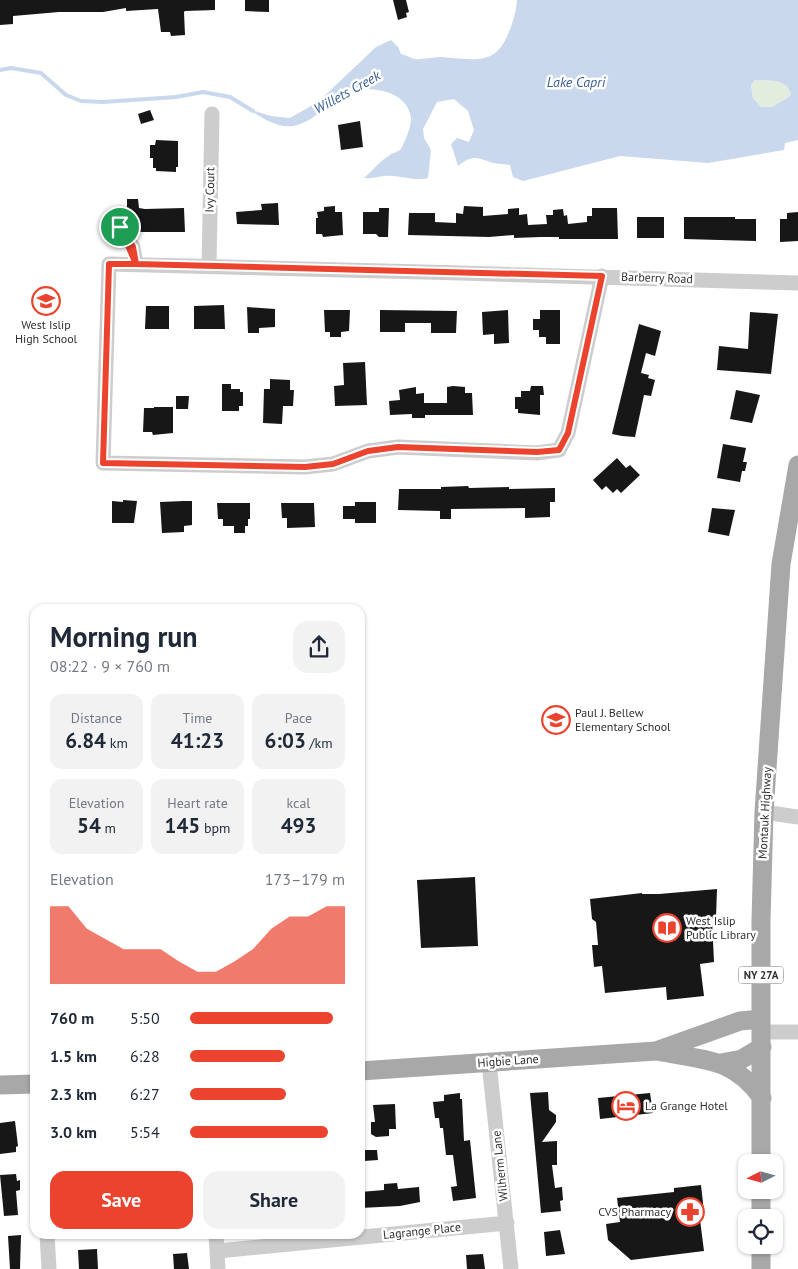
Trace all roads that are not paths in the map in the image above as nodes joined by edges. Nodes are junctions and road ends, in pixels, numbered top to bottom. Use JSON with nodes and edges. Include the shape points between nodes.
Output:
{"nodes":[{"id":1,"x":212,"y":114,"type":"dead end"},
{"id":2,"x":120,"y":227,"type":"dead end"},
{"id":3,"x":136,"y":264,"type":"junction"},
{"id":4,"x":209,"y":266,"type":"junction"},
{"id":5,"x":602,"y":276,"type":"junction"},
{"id":6,"x":798,"y":283,"type":"edge"},
{"id":7,"x":798,"y":465,"type":"edge"},
{"id":8,"x":795,"y":500,"type":"edge"},
{"id":9,"x":764,"y":812,"type":"junction"},
{"id":10,"x":798,"y":817,"type":"edge"},
{"id":11,"x":718,"y":1028,"type":"junction"},
{"id":12,"x":798,"y":1032,"type":"edge"},
{"id":13,"x":761,"y":1033,"type":"junction"},
{"id":14,"x":656,"y":1051,"type":"junction"},
{"id":15,"x":489,"y":1063,"type":"junction"},
{"id":16,"x":721,"y":1063,"type":"junction"},
{"id":17,"x":365,"y":1071,"type":"edge"},
{"id":18,"x":30,"y":1084,"type":"edge"},
{"id":19,"x":0,"y":1085,"type":"edge"},
{"id":20,"x":762,"y":1098,"type":"junction"},
{"id":21,"x":762,"y":1154,"type":"edge"},
{"id":22,"x":507,"y":1223,"type":"junction"},
{"id":23,"x":365,"y":1237,"type":"edge"},
{"id":24,"x":47,"y":1239,"type":"edge"},
{"id":25,"x":217,"y":1239,"type":"edge"},
{"id":26,"x":342,"y":1239,"type":"edge"},
{"id":27,"x":218,"y":1251,"type":"junction"},
{"id":28,"x":761,"y":1254,"type":"edge"},
{"id":29,"x":49,"y":1269,"type":"edge"},
{"id":30,"x":218,"y":1269,"type":"edge"},
{"id":31,"x":511,"y":1269,"type":"edge"},
{"id":32,"x":761,"y":1269,"type":"edge"}],
"edges":[{"from":1,"to":4,"type":"street","name":"Ivy Court"},
{"from":2,"to":3,"type":"street","via":[[133,247]]},
{"from":3,"to":4,"type":"street","name":"Barberry Road"},
{"from":3,"to":5,"type":"street","name":"Barberry Road","via":[[109,264],[103,463],[305,467],[333,464],[368,451],[398,447],[559,450],[568,433]]},
{"from":4,"to":5,"type":"street","name":"Barberry Road"},
{"from":5,"to":6,"type":"street","name":"Barberry Road"},
{"from":7,"to":8,"type":"main road","name":"Montauk Highway","number":"NY 27A"},
{"from":8,"to":9,"type":"main road","name":"Montauk Highway","number":"NY 27A","via":[[781,564]]},
{"from":9,"to":10,"type":"street"},
{"from":9,"to":13,"type":"main road","name":"Montauk Highway","number":"NY 27A"},
{"from":11,"to":13,"type":"main road","name":"Higbie Lane","via":[[740,1021]]},
{"from":11,"to":14,"type":"main road","name":"Higbie Lane"},
{"from":11,"to":16,"type":"main road","via":[[714,1046]]},
{"from":12,"to":13,"type":"street"},
{"from":13,"to":16,"type":"main road","name":"Higbie Lane","via":[[742,1059]]},
{"from":13,"to":20,"type":"main road","name":"Montauk Highway","number":"NY 27A"},
{"from":14,"to":15,"type":"main road","name":"Higbie Lane"},
{"from":14,"to":16,"type":"main road","name":"Higbie Lane"},
{"from":15,"to":17,"type":"main road","name":"Higbie Lane"},
{"from":15,"to":22,"type":"street","name":"Wilherm Lane"},
{"from":16,"to":20,"type":"main road","name":"Higbie Lane","via":[[752,1083]]},
{"from":18,"to":19,"type":"main road"},
{"from":20,"to":21,"type":"main road","name":"Montauk Highway","number":"NY 27A"},
{"from":22,"to":23,"type":"street","name":"Lagrange Place"},
{"from":22,"to":31,"type":"street","name":"Wilherm Lane"},
{"from":24,"to":29,"type":"street"},
{"from":25,"to":27,"type":"street"},
{"from":26,"to":27,"type":"street","name":"Lagrange Place"},
{"from":27,"to":30,"type":"street"},
{"from":28,"to":32,"type":"main road"}]}
